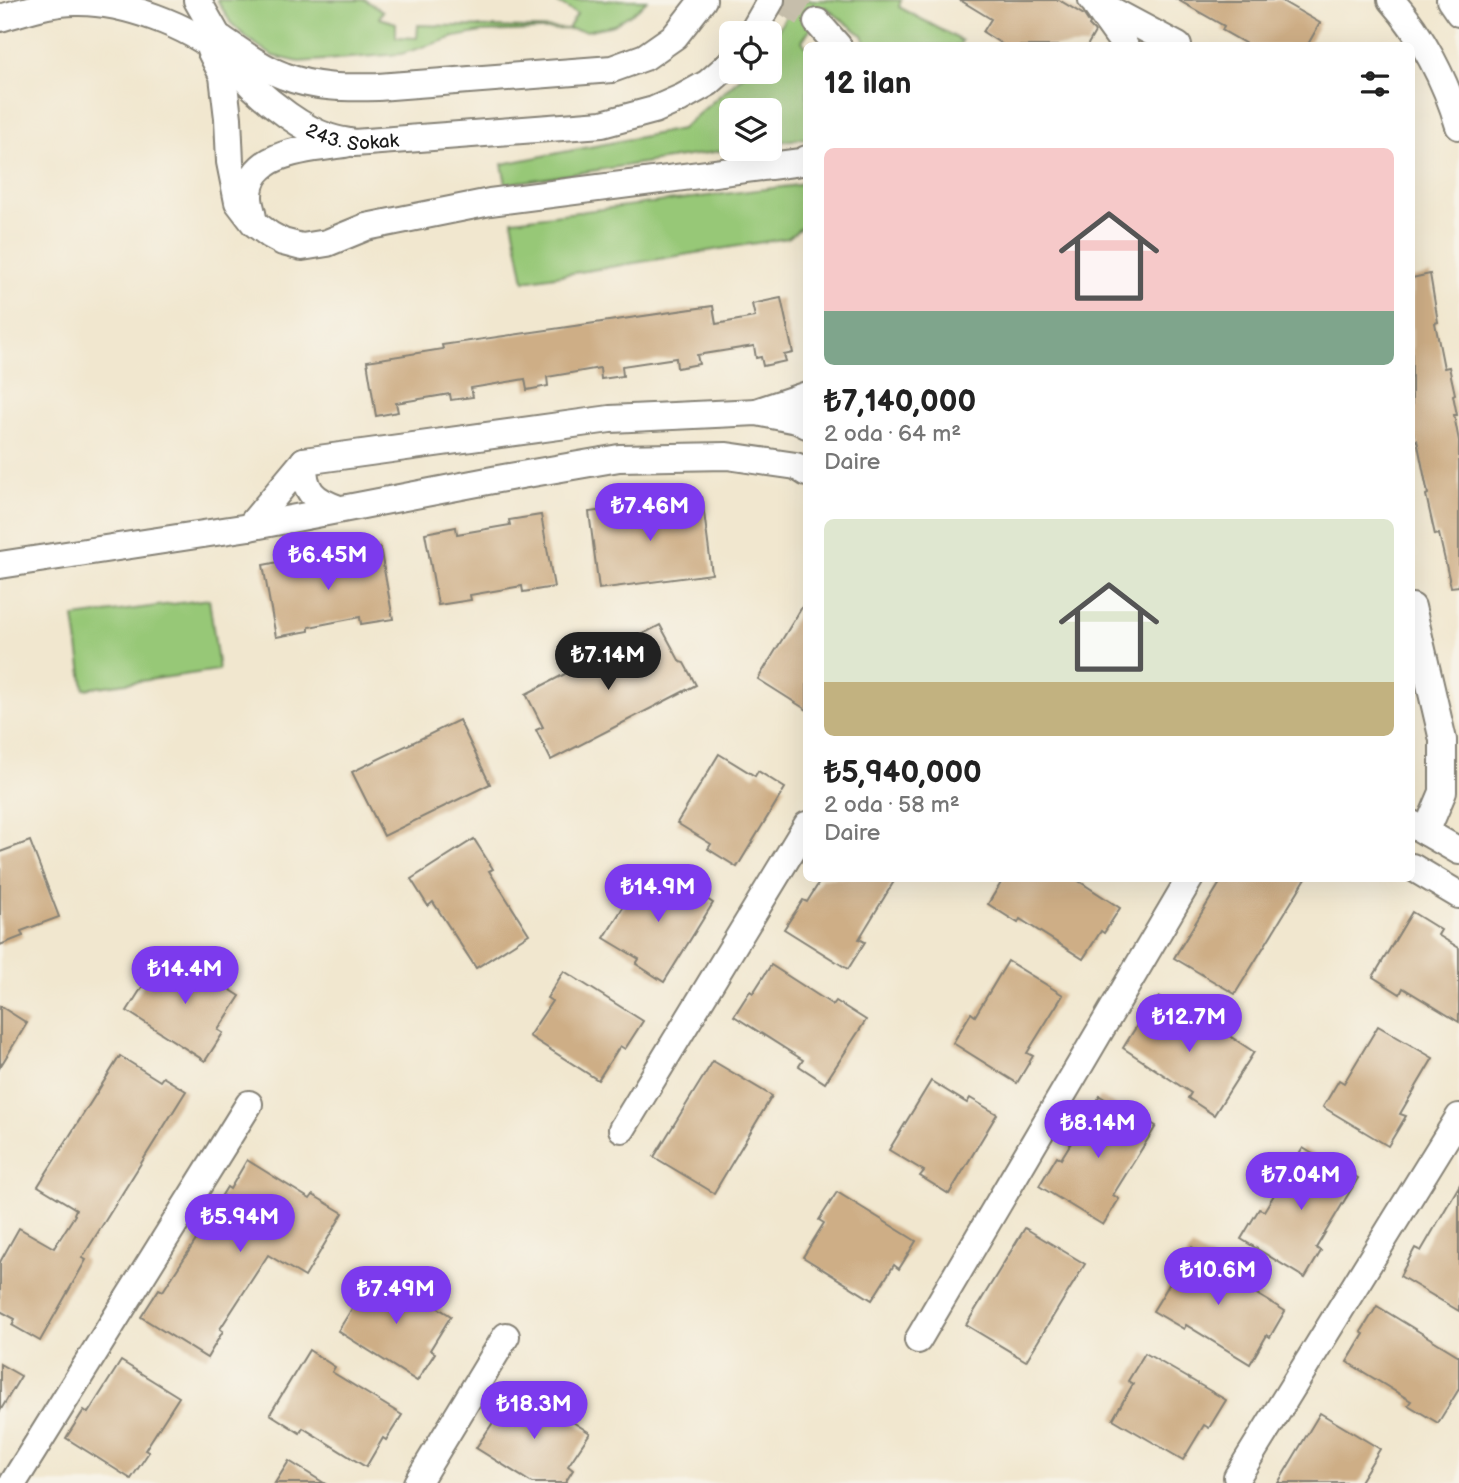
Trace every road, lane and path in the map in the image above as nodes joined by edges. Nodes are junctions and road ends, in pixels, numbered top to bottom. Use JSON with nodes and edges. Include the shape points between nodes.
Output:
{"nodes":[{"id":1,"x":31,"y":0,"type":"edge"},
{"id":2,"x":140,"y":0,"type":"edge"},
{"id":3,"x":197,"y":0,"type":"edge"},
{"id":4,"x":704,"y":0,"type":"edge"},
{"id":5,"x":771,"y":0,"type":"edge"},
{"id":6,"x":1391,"y":0,"type":"edge"},
{"id":7,"x":1450,"y":0,"type":"edge"},
{"id":8,"x":1456,"y":0,"type":"edge"},
{"id":9,"x":1459,"y":10,"type":"edge"},
{"id":10,"x":0,"y":13,"type":"edge"},
{"id":11,"x":0,"y":18,"type":"edge"},
{"id":12,"x":759,"y":21,"type":"edge"},
{"id":13,"x":817,"y":22,"type":"tunnel mouth"},
{"id":14,"x":213,"y":40,"type":"junction"},
{"id":15,"x":834,"y":42,"type":"edge"},
{"id":16,"x":1122,"y":42,"type":"edge"},
{"id":17,"x":1157,"y":42,"type":"edge"},
{"id":18,"x":719,"y":73,"type":"edge"},
{"id":19,"x":1459,"y":126,"type":"edge"},
{"id":20,"x":354,"y":143,"type":"junction"},
{"id":21,"x":803,"y":161,"type":"edge"},
{"id":22,"x":254,"y":223,"type":"junction"},
{"id":23,"x":803,"y":396,"type":"edge"},
{"id":24,"x":757,"y":412,"type":"junction"},
{"id":25,"x":803,"y":423,"type":"edge"},
{"id":26,"x":304,"y":461,"type":"junction"},
{"id":27,"x":803,"y":470,"type":"edge"},
{"id":28,"x":339,"y":509,"type":"junction"},
{"id":29,"x":249,"y":527,"type":"junction"},
{"id":30,"x":0,"y":565,"type":"edge"},
{"id":31,"x":1415,"y":620,"type":"edge"},
{"id":32,"x":1419,"y":828,"type":"edge"},
{"id":33,"x":803,"y":832,"type":"edge"},
{"id":34,"x":1459,"y":851,"type":"edge"},
{"id":35,"x":1415,"y":869,"type":"edge"},
{"id":36,"x":1188,"y":882,"type":"edge"},
{"id":37,"x":1459,"y":895,"type":"edge"},
{"id":38,"x":248,"y":1104,"type":"dead end"},
{"id":39,"x":1459,"y":1117,"type":"edge"},
{"id":40,"x":622,"y":1129,"type":"dead end"},
{"id":41,"x":506,"y":1335,"type":"dead end"},
{"id":42,"x":918,"y":1340,"type":"dead end"},
{"id":43,"x":1237,"y":1477,"type":"dead end"},
{"id":44,"x":13,"y":1483,"type":"edge"},
{"id":45,"x":417,"y":1483,"type":"edge"}],
"edges":[{"from":1,"to":10,"type":"street"},
{"from":2,"to":14,"type":"street","name":"243. Sokak","via":[[182,16]]},
{"from":3,"to":14,"type":"street"},
{"from":4,"to":14,"type":"street","name":"243. Sokak","via":[[674,36],[645,57],[612,69],[344,88],[283,76]]},
{"from":5,"to":12,"type":"street"},
{"from":6,"to":19,"type":"street","via":[[1431,57]]},
{"from":7,"to":9,"type":"street"},
{"from":8,"to":9,"type":"street"},
{"from":11,"to":14,"type":"street","name":"243. Sokak","via":[[77,1],[123,7]]},
{"from":13,"to":15,"type":"street"},
{"from":14,"to":20,"type":"street","name":"243. Sokak","via":[[253,87],[288,116],[327,137]]},
{"from":14,"to":22,"type":"street","via":[[223,76],[238,202]]},
{"from":16,"to":17,"type":"street","via":[[1091,0]]},
{"from":18,"to":20,"type":"street","name":"243. Sokak","via":[[654,110],[602,124]]},
{"from":20,"to":22,"type":"street","via":[[286,153],[268,161],[250,187]]},
{"from":21,"to":22,"type":"street","via":[[490,202],[366,227],[327,243],[302,247],[283,242]]},
{"from":23,"to":24,"type":"street"},
{"from":24,"to":25,"type":"street"},
{"from":24,"to":26,"type":"street","via":[[611,419]]},
{"from":26,"to":28,"type":"street","via":[[310,491],[318,502]]},
{"from":26,"to":29,"type":"street"},
{"from":27,"to":28,"type":"street","via":[[727,456],[620,458]]},
{"from":28,"to":29,"type":"street"},
{"from":29,"to":30,"type":"street"},
{"from":31,"to":32,"type":"street","via":[[1443,740],[1443,792]]},
{"from":32,"to":34,"type":"street"},
{"from":33,"to":40,"type":"street"},
{"from":35,"to":37,"type":"street"},
{"from":36,"to":42,"type":"street"},
{"from":38,"to":44,"type":"street"},
{"from":39,"to":43,"type":"street"},
{"from":41,"to":45,"type":"street"}]}
